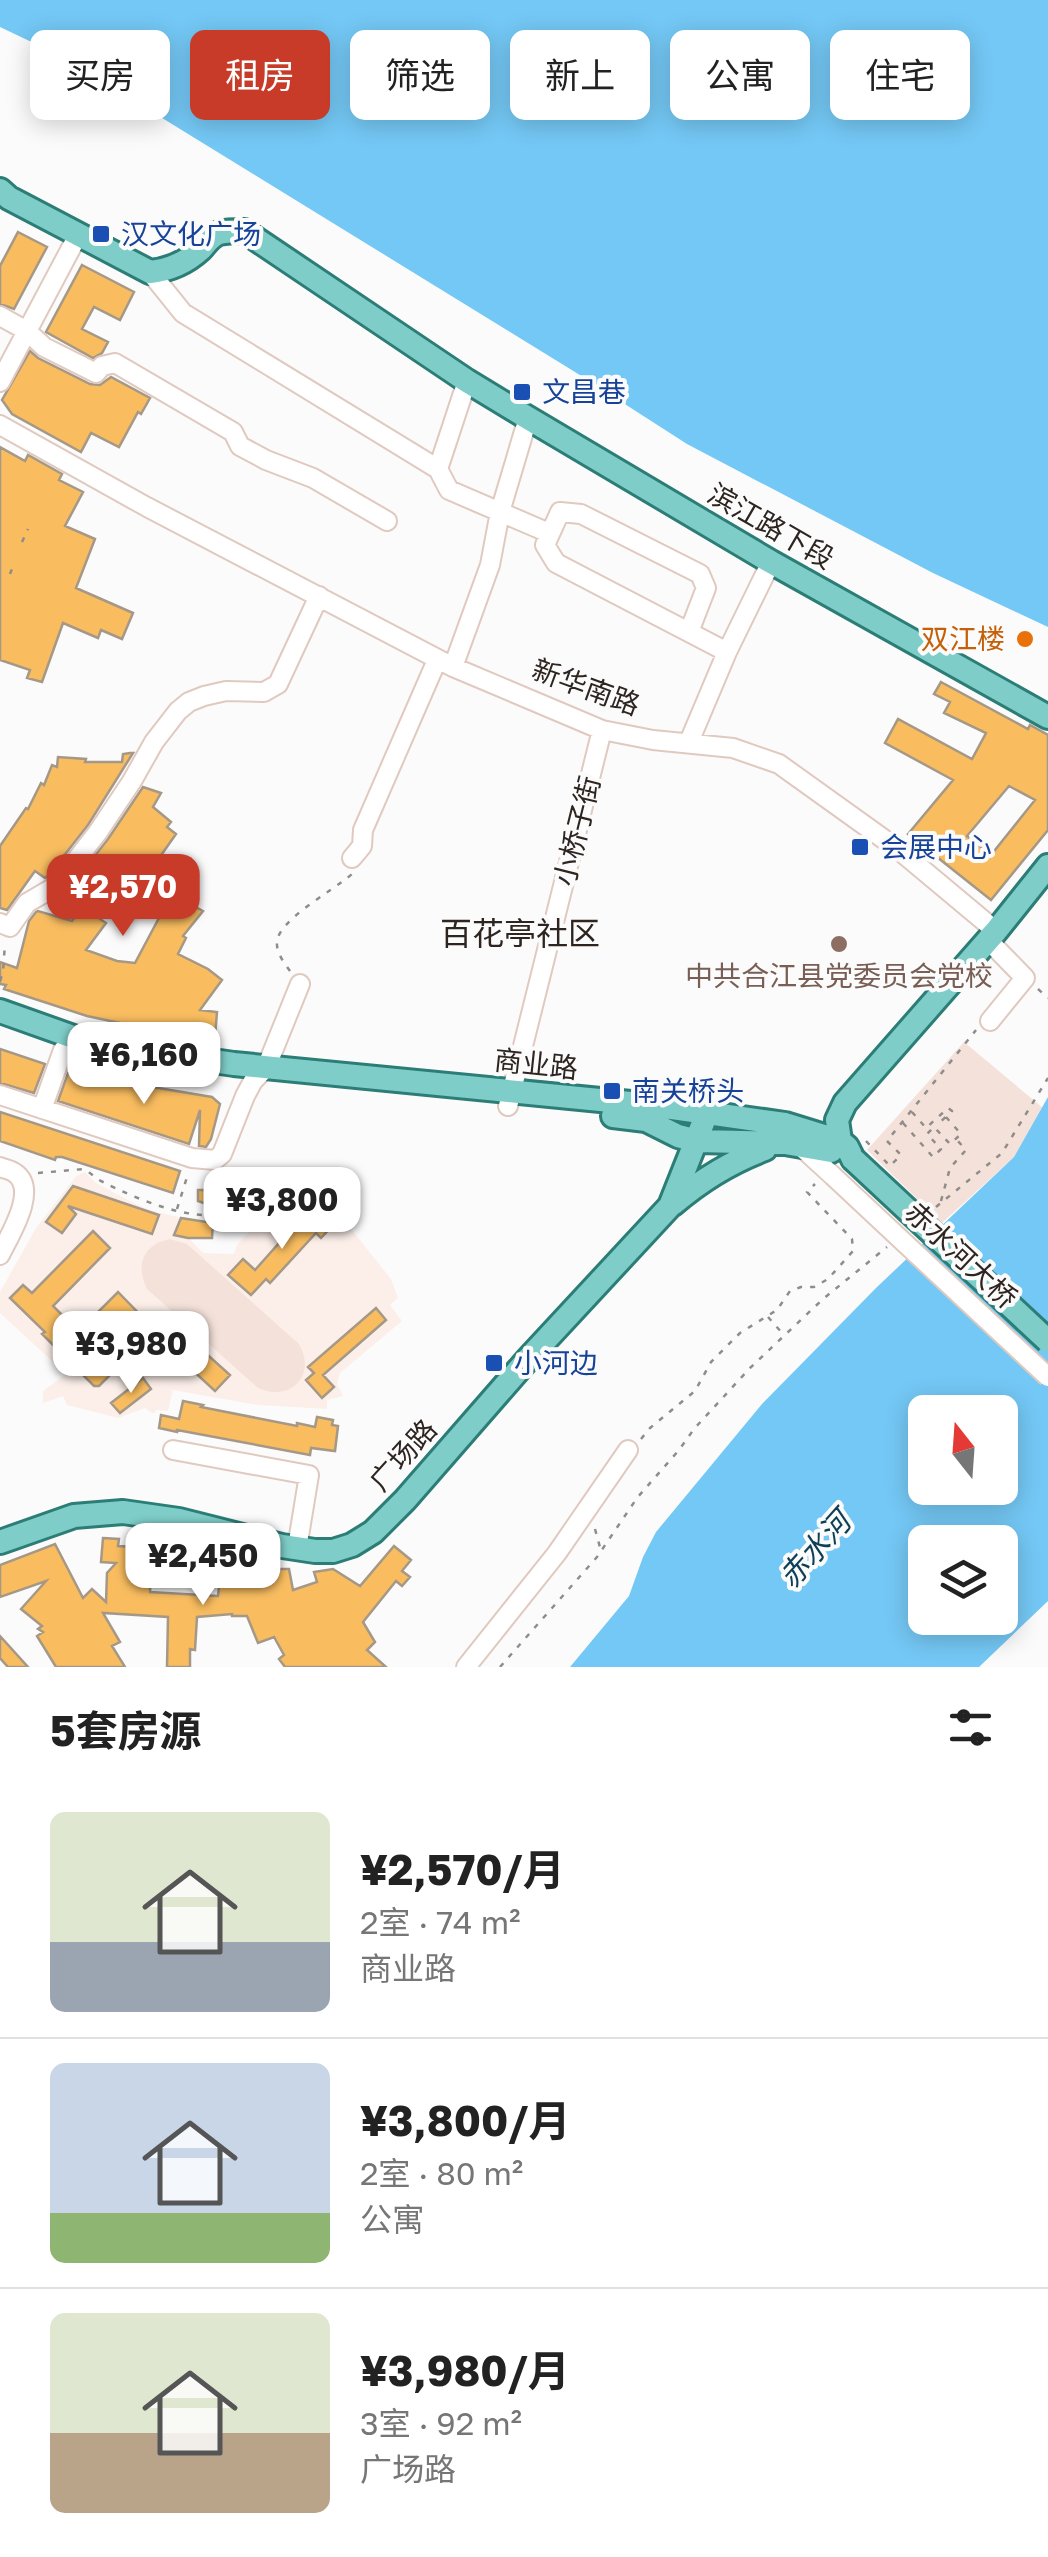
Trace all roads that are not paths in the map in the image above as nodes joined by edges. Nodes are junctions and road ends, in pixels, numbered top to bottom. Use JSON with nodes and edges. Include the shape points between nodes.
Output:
{"nodes":[{"id":1,"x":0,"y":190,"type":"edge"},
{"id":2,"x":78,"y":236,"type":"junction"},
{"id":3,"x":150,"y":272,"type":"junction"},
{"id":4,"x":0,"y":316,"type":"edge"},
{"id":5,"x":27,"y":331,"type":"junction"},
{"id":6,"x":467,"y":381,"type":"junction"},
{"id":7,"x":0,"y":382,"type":"edge"},
{"id":8,"x":528,"y":418,"type":"junction"},
{"id":9,"x":0,"y":425,"type":"edge"},
{"id":10,"x":438,"y":469,"type":"junction"},
{"id":11,"x":500,"y":512,"type":"junction"},
{"id":12,"x":386,"y":520,"type":"dead end"},
{"id":13,"x":549,"y":533,"type":"junction"},
{"id":14,"x":772,"y":562,"type":"junction"},
{"id":15,"x":319,"y":596,"type":"junction"},
{"id":16,"x":689,"y":632,"type":"junction"},
{"id":17,"x":727,"y":652,"type":"junction"},
{"id":18,"x":445,"y":664,"type":"junction"},
{"id":19,"x":1048,"y":717,"type":"edge"},
{"id":20,"x":602,"y":730,"type":"junction"},
{"id":21,"x":689,"y":742,"type":"junction"},
{"id":22,"x":357,"y":862,"type":"road end"},
{"id":23,"x":1048,"y":866,"type":"edge"},
{"id":24,"x":0,"y":924,"type":"edge"},
{"id":25,"x":992,"y":936,"type":"junction"},
{"id":26,"x":300,"y":984,"type":"road end"},
{"id":27,"x":0,"y":1012,"type":"edge"},
{"id":28,"x":983,"y":1026,"type":"road end"},
{"id":29,"x":0,"y":1028,"type":"edge"},
{"id":30,"x":63,"y":1050,"type":"junction"},
{"id":31,"x":260,"y":1075,"type":"junction"},
{"id":32,"x":0,"y":1094,"type":"edge"},
{"id":33,"x":851,"y":1096,"type":"junction"},
{"id":34,"x":509,"y":1098,"type":"junction"},
{"id":35,"x":42,"y":1109,"type":"junction"},
{"id":36,"x":707,"y":1113,"type":"junction"},
{"id":37,"x":789,"y":1137,"type":"junction"},
{"id":38,"x":697,"y":1141,"type":"junction"},
{"id":39,"x":848,"y":1150,"type":"junction"},
{"id":40,"x":8,"y":1170,"type":"edge"},
{"id":41,"x":670,"y":1206,"type":"junction"},
{"id":42,"x":0,"y":1255,"type":"edge"},
{"id":43,"x":1048,"y":1341,"type":"edge"},
{"id":44,"x":1048,"y":1377,"type":"edge"},
{"id":45,"x":173,"y":1450,"type":"dead end"},
{"id":46,"x":628,"y":1450,"type":"road end"},
{"id":47,"x":0,"y":1542,"type":"edge"},
{"id":48,"x":297,"y":1548,"type":"junction"},
{"id":49,"x":466,"y":1667,"type":"edge"}],
"edges":[{"from":1,"to":2,"type":"main road"},
{"from":2,"to":3,"type":"main road"},
{"from":2,"to":5,"type":"street"},
{"from":3,"to":6,"type":"main road","name":"滨江路下段","via":[[184,261],[223,232],[244,232]]},
{"from":3,"to":10,"type":"street","via":[[183,312]]},
{"from":4,"to":5,"type":"street"},
{"from":5,"to":7,"type":"street"},
{"from":5,"to":12,"type":"street","via":[[96,374],[115,362],[233,432],[240,446]]},
{"from":6,"to":8,"type":"main road","name":"滨江路下段"},
{"from":6,"to":10,"type":"street"},
{"from":8,"to":11,"type":"street"},
{"from":8,"to":14,"type":"main road","name":"滨江路下段"},
{"from":9,"to":15,"type":"street","name":"新华南路"},
{"from":10,"to":11,"type":"street","via":[[449,490]]},
{"from":11,"to":13,"type":"street"},
{"from":11,"to":18,"type":"street","via":[[490,565]]},
{"from":13,"to":16,"type":"street","via":[[545,545],[556,563]]},
{"from":13,"to":16,"type":"street","via":[[560,512],[581,514],[700,574],[706,588]]},
{"from":14,"to":17,"type":"street"},
{"from":14,"to":19,"type":"main road","name":"滨江路下段"},
{"from":15,"to":18,"type":"street","name":"新华南路"},
{"from":15,"to":24,"type":"street","via":[[278,684],[264,692],[204,696],[178,711],[56,886],[26,903],[10,927]]},
{"from":16,"to":17,"type":"street"},
{"from":17,"to":21,"type":"street"},
{"from":18,"to":20,"type":"street","name":"新华南路"},
{"from":18,"to":22,"type":"street","via":[[363,830]]},
{"from":20,"to":21,"type":"street","name":"新华南路"},
{"from":20,"to":34,"type":"street","name":"小桥子街"},
{"from":21,"to":25,"type":"street","name":"新华南路","via":[[748,752],[798,776],[899,850]]},
{"from":23,"to":25,"type":"main road"},
{"from":25,"to":28,"type":"street","name":"新华南路","via":[[1026,978]]},
{"from":25,"to":33,"type":"main road"},
{"from":26,"to":31,"type":"street"},
{"from":27,"to":31,"type":"main road","name":"商业路","via":[[109,1046]]},
{"from":29,"to":30,"type":"main road","name":"商业路"},
{"from":30,"to":31,"type":"main road","name":"商业路","via":[[108,1061]]},
{"from":30,"to":35,"type":"street"},
{"from":31,"to":34,"type":"main road","name":"商业路"},
{"from":31,"to":35,"type":"street","via":[[216,1160]]},
{"from":32,"to":35,"type":"street"},
{"from":33,"to":37,"type":"main road"},
{"from":33,"to":39,"type":"main road","via":[[838,1114]]},
{"from":34,"to":36,"type":"main road","name":"商业路"},
{"from":34,"to":38,"type":"main road","name":"商业路","via":[[638,1119]]},
{"from":36,"to":37,"type":"main road","name":"商业路"},
{"from":36,"to":38,"type":"main road","name":"广场路"},
{"from":37,"to":38,"type":"main road","name":"商业路"},
{"from":37,"to":39,"type":"main road","name":"商业路"},
{"from":37,"to":41,"type":"main road","via":[[702,1180]]},
{"from":37,"to":44,"type":"street","name":"赤水河大桥","bridge":true},
{"from":38,"to":41,"type":"main road","name":"广场路"},
{"from":39,"to":43,"type":"main road","name":"赤水河大桥","bridge":true},
{"from":40,"to":42,"type":"street","via":[[22,1181],[25,1195]]},
{"from":41,"to":48,"type":"main road","name":"广场路","via":[[373,1532],[333,1551]]},
{"from":45,"to":48,"type":"street","via":[[309,1475]]},
{"from":46,"to":49,"type":"street"},
{"from":47,"to":48,"type":"main road","name":"广场路","via":[[74,1516],[123,1512]]}]}
